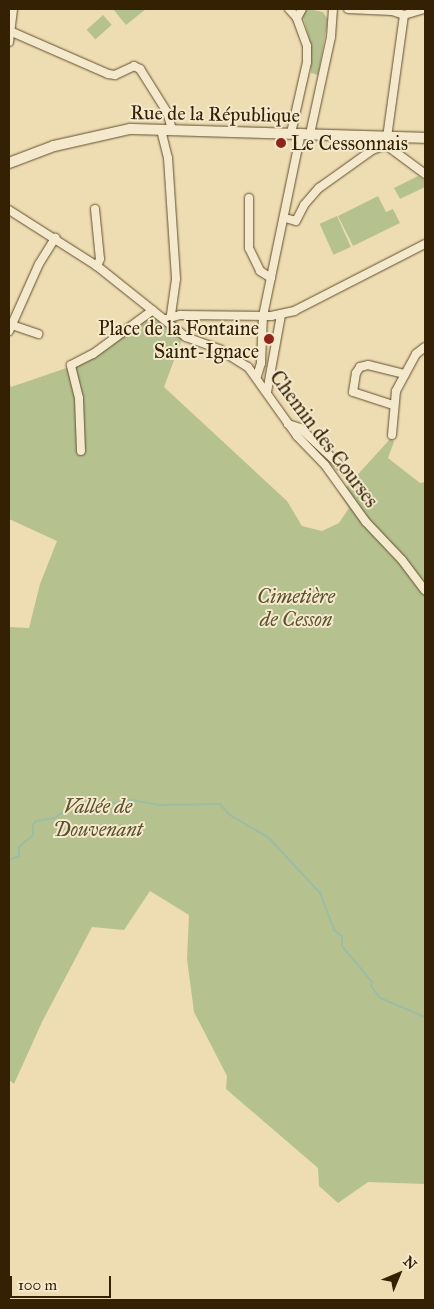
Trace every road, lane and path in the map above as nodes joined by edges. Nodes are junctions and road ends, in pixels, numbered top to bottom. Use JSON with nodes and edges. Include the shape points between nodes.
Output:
{"nodes":[{"id":1,"x":13,"y":9,"type":"edge"},
{"id":2,"x":289,"y":9,"type":"edge"},
{"id":3,"x":302,"y":9,"type":"edge"},
{"id":4,"x":333,"y":9,"type":"edge"},
{"id":5,"x":348,"y":9,"type":"edge"},
{"id":6,"x":424,"y":9,"type":"edge"},
{"id":7,"x":404,"y":15,"type":"junction"},
{"id":8,"x":297,"y":18,"type":"junction"},
{"id":9,"x":12,"y":32,"type":"junction"},
{"id":10,"x":9,"y":42,"type":"edge"},
{"id":11,"x":305,"y":75,"type":"junction"},
{"id":12,"x":322,"y":79,"type":"junction"},
{"id":13,"x":161,"y":130,"type":"junction"},
{"id":14,"x":172,"y":130,"type":"junction"},
{"id":15,"x":301,"y":133,"type":"junction"},
{"id":16,"x":425,"y":138,"type":"edge"},
{"id":17,"x":386,"y":141,"type":"junction"},
{"id":18,"x":9,"y":163,"type":"edge"},
{"id":19,"x":425,"y":174,"type":"edge"},
{"id":20,"x":249,"y":198,"type":"dead end"},
{"id":21,"x":95,"y":209,"type":"dead end"},
{"id":22,"x":9,"y":210,"type":"edge"},
{"id":23,"x":284,"y":218,"type":"junction"},
{"id":24,"x":54,"y":238,"type":"junction"},
{"id":25,"x":425,"y":244,"type":"edge"},
{"id":26,"x":97,"y":266,"type":"junction"},
{"id":27,"x":271,"y":278,"type":"junction"},
{"id":28,"x":153,"y":310,"type":"junction"},
{"id":29,"x":281,"y":315,"type":"junction"},
{"id":30,"x":263,"y":316,"type":"junction"},
{"id":31,"x":168,"y":317,"type":"junction"},
{"id":32,"x":10,"y":327,"type":"edge"},
{"id":33,"x":38,"y":334,"type":"dead end"},
{"id":34,"x":425,"y":347,"type":"edge"},
{"id":35,"x":405,"y":374,"type":"junction"},
{"id":36,"x":257,"y":376,"type":"junction"},
{"id":37,"x":267,"y":392,"type":"junction"},
{"id":38,"x":393,"y":405,"type":"junction"},
{"id":39,"x":288,"y":424,"type":"junction"},
{"id":40,"x":392,"y":435,"type":"dead end"},
{"id":41,"x":81,"y":451,"type":"dead end"},
{"id":42,"x":345,"y":470,"type":"dead end"},
{"id":43,"x":425,"y":590,"type":"edge"}],
"edges":[{"from":1,"to":9,"type":"street"},
{"from":2,"to":8,"type":"street"},
{"from":3,"to":8,"type":"street"},
{"from":4,"to":12,"type":"street"},
{"from":5,"to":7,"type":"street","via":[[392,11]]},
{"from":6,"to":7,"type":"street"},
{"from":7,"to":17,"type":"street"},
{"from":8,"to":11,"type":"street","via":[[307,46]]},
{"from":9,"to":10,"type":"street"},
{"from":9,"to":14,"type":"street","via":[[108,74],[115,75],[134,66],[140,69],[167,112]]},
{"from":11,"to":12,"type":"street"},
{"from":11,"to":15,"type":"street"},
{"from":12,"to":15,"type":"street"},
{"from":13,"to":14,"type":"street","name":"Rue de la République"},
{"from":13,"to":18,"type":"street","name":"Rue de la République","via":[[107,132]]},
{"from":13,"to":31,"type":"street","via":[[176,279]]},
{"from":14,"to":15,"type":"street","name":"Rue de la République"},
{"from":15,"to":17,"type":"street","name":"Rue de la République"},
{"from":15,"to":23,"type":"street"},
{"from":16,"to":17,"type":"street","name":"Rue de la République"},
{"from":17,"to":19,"type":"street"},
{"from":17,"to":23,"type":"street","via":[[319,188],[304,205],[296,221]]},
{"from":20,"to":27,"type":"street","via":[[249,248],[260,271]]},
{"from":21,"to":26,"type":"street","via":[[100,259]]},
{"from":22,"to":24,"type":"street","name":"Chemin des Courses"},
{"from":23,"to":27,"type":"street"},
{"from":24,"to":26,"type":"street","name":"Chemin des Courses"},
{"from":24,"to":32,"type":"street"},
{"from":25,"to":29,"type":"street","via":[[294,312]]},
{"from":26,"to":28,"type":"street","name":"Chemin des Courses"},
{"from":27,"to":30,"type":"street"},
{"from":28,"to":31,"type":"street","name":"Chemin des Courses"},
{"from":28,"to":41,"type":"street","via":[[92,354],[71,365],[79,398]]},
{"from":29,"to":30,"type":"street"},
{"from":29,"to":37,"type":"street"},
{"from":30,"to":31,"type":"street"},
{"from":30,"to":36,"type":"street","via":[[261,363]]},
{"from":31,"to":36,"type":"street","name":"Chemin des Courses","via":[[186,338],[239,360]]},
{"from":32,"to":33,"type":"street"},
{"from":34,"to":35,"type":"street","via":[[416,354]]},
{"from":35,"to":38,"type":"street"},
{"from":35,"to":38,"type":"street","via":[[368,365],[360,367],[356,373],[353,392]]},
{"from":36,"to":37,"type":"street","name":"Chemin des Courses"},
{"from":37,"to":39,"type":"street","name":"Chemin des Courses"},
{"from":38,"to":40,"type":"street"},
{"from":39,"to":42,"type":"street","via":[[300,428]]},
{"from":39,"to":43,"type":"street","name":"Chemin des Courses"}]}
